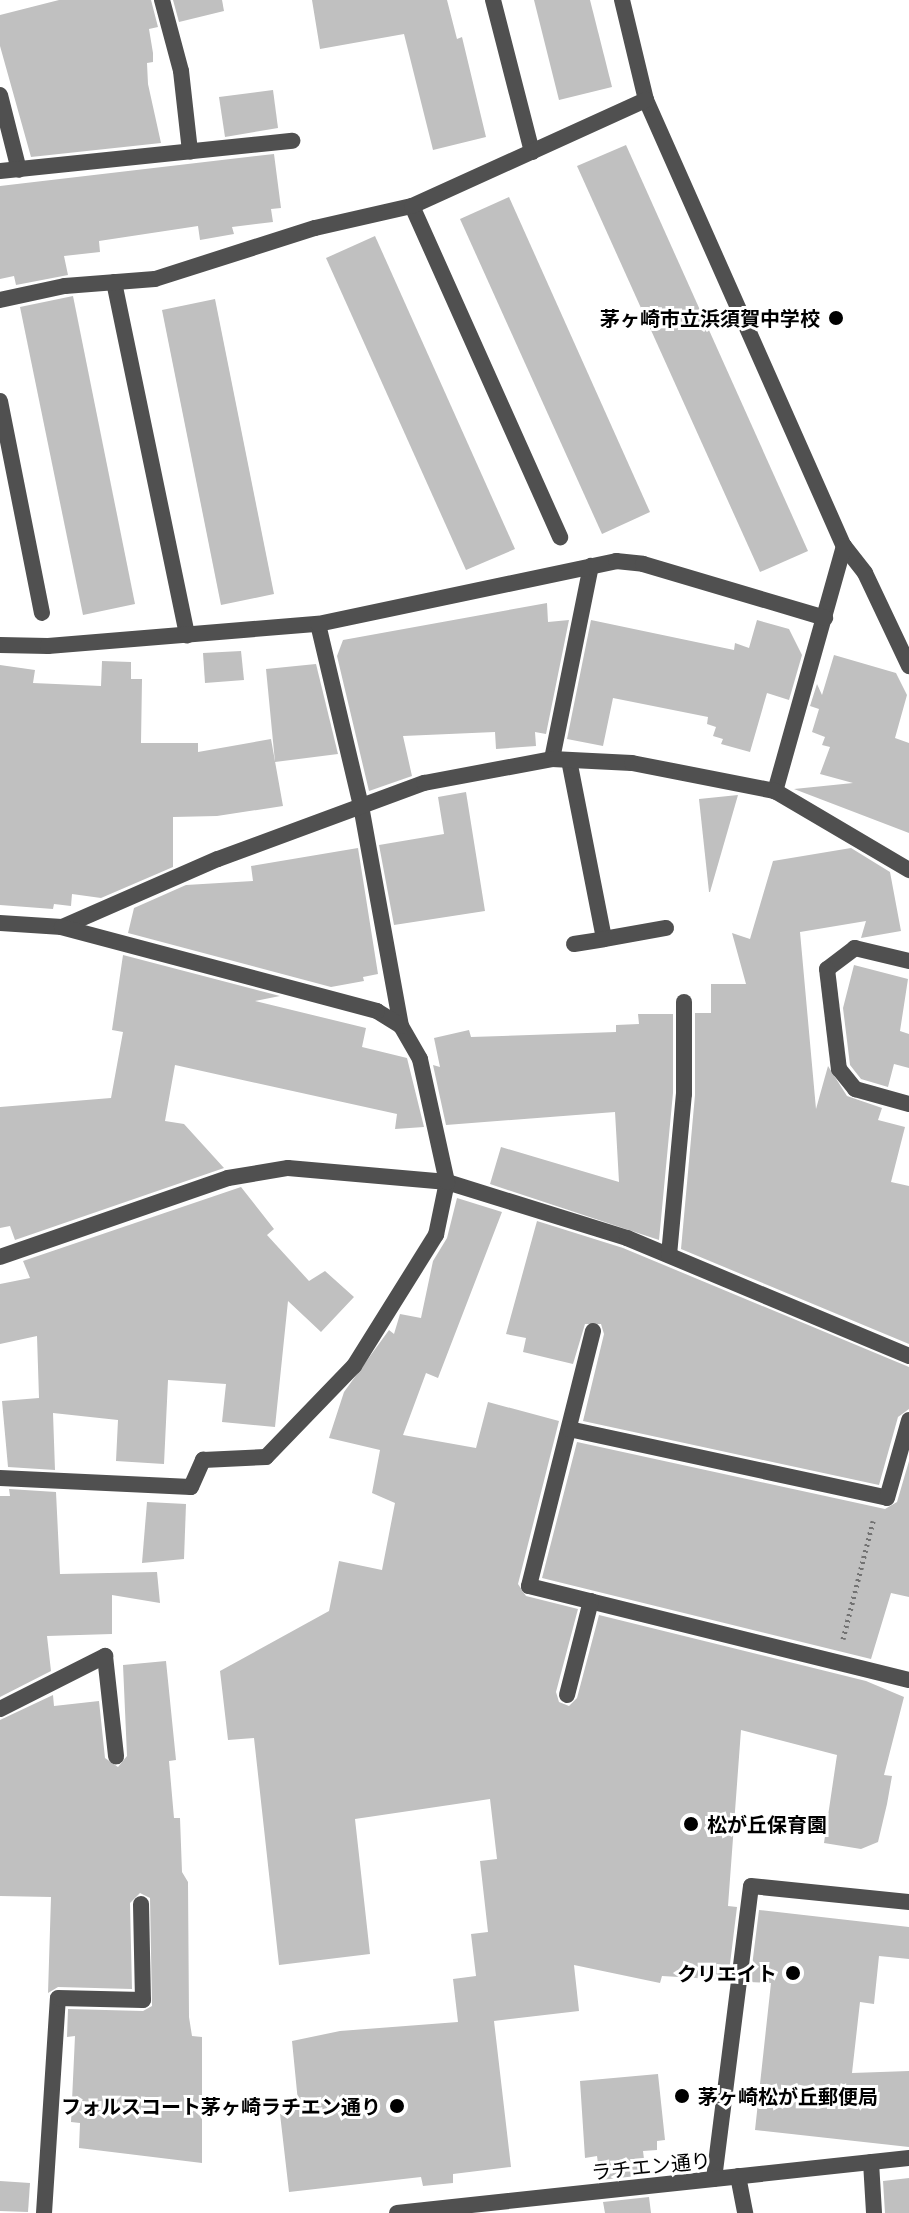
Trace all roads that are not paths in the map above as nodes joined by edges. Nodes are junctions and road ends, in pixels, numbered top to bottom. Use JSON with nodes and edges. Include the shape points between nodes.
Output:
{"nodes":[{"id":1,"x":162,"y":0,"type":"edge"},
{"id":2,"x":493,"y":0,"type":"edge"},
{"id":3,"x":622,"y":0,"type":"edge"},
{"id":4,"x":0,"y":95,"type":"edge"},
{"id":5,"x":646,"y":100,"type":"junction"},
{"id":6,"x":292,"y":141,"type":"dead end"},
{"id":7,"x":190,"y":151,"type":"junction"},
{"id":8,"x":532,"y":152,"type":"junction"},
{"id":9,"x":19,"y":170,"type":"junction"},
{"id":10,"x":0,"y":171,"type":"edge"},
{"id":11,"x":412,"y":206,"type":"junction"},
{"id":12,"x":114,"y":282,"type":"junction"},
{"id":13,"x":0,"y":300,"type":"edge"},
{"id":14,"x":0,"y":401,"type":"edge"},
{"id":15,"x":560,"y":537,"type":"dead end"},
{"id":16,"x":844,"y":546,"type":"junction"},
{"id":17,"x":591,"y":566,"type":"junction"},
{"id":18,"x":42,"y":613,"type":"dead end"},
{"id":19,"x":825,"y":618,"type":"junction"},
{"id":20,"x":318,"y":624,"type":"junction"},
{"id":21,"x":187,"y":636,"type":"junction"},
{"id":22,"x":0,"y":645,"type":"edge"},
{"id":23,"x":909,"y":666,"type":"edge"},
{"id":24,"x":560,"y":759,"type":"junction"},
{"id":25,"x":775,"y":791,"type":"junction"},
{"id":26,"x":361,"y":806,"type":"junction"},
{"id":27,"x":909,"y":870,"type":"edge"},
{"id":28,"x":0,"y":923,"type":"edge"},
{"id":29,"x":62,"y":927,"type":"junction"},
{"id":30,"x":666,"y":928,"type":"dead end"},
{"id":31,"x":604,"y":939,"type":"junction"},
{"id":32,"x":574,"y":944,"type":"dead end"},
{"id":33,"x":909,"y":961,"type":"edge"},
{"id":34,"x":684,"y":1002,"type":"dead end"},
{"id":35,"x":401,"y":1026,"type":"junction"},
{"id":36,"x":909,"y":1104,"type":"edge"},
{"id":37,"x":447,"y":1182,"type":"junction"},
{"id":38,"x":669,"y":1255,"type":"junction"},
{"id":39,"x":0,"y":1257,"type":"edge"},
{"id":40,"x":593,"y":1331,"type":"dead end"},
{"id":41,"x":909,"y":1356,"type":"edge"},
{"id":42,"x":909,"y":1420,"type":"edge"},
{"id":43,"x":569,"y":1429,"type":"junction"},
{"id":44,"x":0,"y":1478,"type":"edge"},
{"id":45,"x":591,"y":1601,"type":"junction"},
{"id":46,"x":909,"y":1680,"type":"edge"},
{"id":47,"x":567,"y":1695,"type":"dead end"},
{"id":48,"x":0,"y":1709,"type":"edge"},
{"id":49,"x":116,"y":1756,"type":"dead end"},
{"id":50,"x":909,"y":1902,"type":"edge"},
{"id":51,"x":141,"y":1904,"type":"dead end"},
{"id":52,"x":909,"y":2158,"type":"edge"},
{"id":53,"x":871,"y":2162,"type":"junction"},
{"id":54,"x":738,"y":2176,"type":"junction"},
{"id":55,"x":714,"y":2179,"type":"junction"},
{"id":56,"x":44,"y":2213,"type":"edge"},
{"id":57,"x":397,"y":2213,"type":"edge"},
{"id":58,"x":745,"y":2213,"type":"edge"},
{"id":59,"x":874,"y":2213,"type":"edge"}],
"edges":[{"from":1,"to":7,"type":"street","via":[[181,71]]},
{"from":2,"to":8,"type":"street"},
{"from":3,"to":5,"type":"street"},
{"from":4,"to":9,"type":"street"},
{"from":5,"to":8,"type":"street"},
{"from":5,"to":16,"type":"street"},
{"from":6,"to":7,"type":"street"},
{"from":7,"to":9,"type":"street"},
{"from":8,"to":11,"type":"street"},
{"from":9,"to":10,"type":"street"},
{"from":11,"to":12,"type":"street","via":[[315,228],[155,279]]},
{"from":11,"to":15,"type":"street"},
{"from":12,"to":13,"type":"street"},
{"from":12,"to":21,"type":"street"},
{"from":14,"to":18,"type":"street"},
{"from":16,"to":19,"type":"street"},
{"from":16,"to":23,"type":"street","via":[[865,573]]},
{"from":17,"to":19,"type":"street","via":[[616,561],[643,564]]},
{"from":17,"to":20,"type":"street"},
{"from":17,"to":24,"type":"street"},
{"from":19,"to":25,"type":"street"},
{"from":20,"to":21,"type":"street"},
{"from":20,"to":26,"type":"street"},
{"from":21,"to":22,"type":"street"},
{"from":24,"to":25,"type":"street","via":[[632,763]]},
{"from":24,"to":26,"type":"street","via":[[424,783]]},
{"from":24,"to":31,"type":"street"},
{"from":25,"to":27,"type":"street"},
{"from":26,"to":29,"type":"street","via":[[218,859]]},
{"from":26,"to":35,"type":"street"},
{"from":28,"to":29,"type":"street"},
{"from":29,"to":35,"type":"street","via":[[377,1011]]},
{"from":30,"to":31,"type":"street"},
{"from":31,"to":32,"type":"street"},
{"from":33,"to":36,"type":"street","via":[[855,948],[827,969],[839,1069],[855,1089]]},
{"from":34,"to":38,"type":"street","via":[[684,1094]]},
{"from":35,"to":37,"type":"street","via":[[420,1059]]},
{"from":37,"to":38,"type":"street"},
{"from":37,"to":39,"type":"street","via":[[288,1168],[228,1178]]},
{"from":37,"to":44,"type":"street","via":[[436,1235],[354,1366],[266,1457],[203,1460],[191,1487]]},
{"from":38,"to":41,"type":"street"},
{"from":40,"to":43,"type":"street"},
{"from":42,"to":43,"type":"street","via":[[887,1498]]},
{"from":43,"to":45,"type":"street","via":[[529,1586]]},
{"from":45,"to":46,"type":"street"},
{"from":45,"to":47,"type":"street"},
{"from":48,"to":49,"type":"street","via":[[105,1656]]},
{"from":50,"to":55,"type":"street","via":[[751,1886]]},
{"from":51,"to":56,"type":"street","via":[[143,2000],[58,1998]]},
{"from":52,"to":53,"type":"street","name":"ラチエン通り"},
{"from":53,"to":54,"type":"street","name":"ラチエン通り"},
{"from":53,"to":59,"type":"street"},
{"from":54,"to":55,"type":"street","name":"ラチエン通り"},
{"from":54,"to":58,"type":"street"},
{"from":55,"to":57,"type":"street","name":"ラチエン通り"}]}
